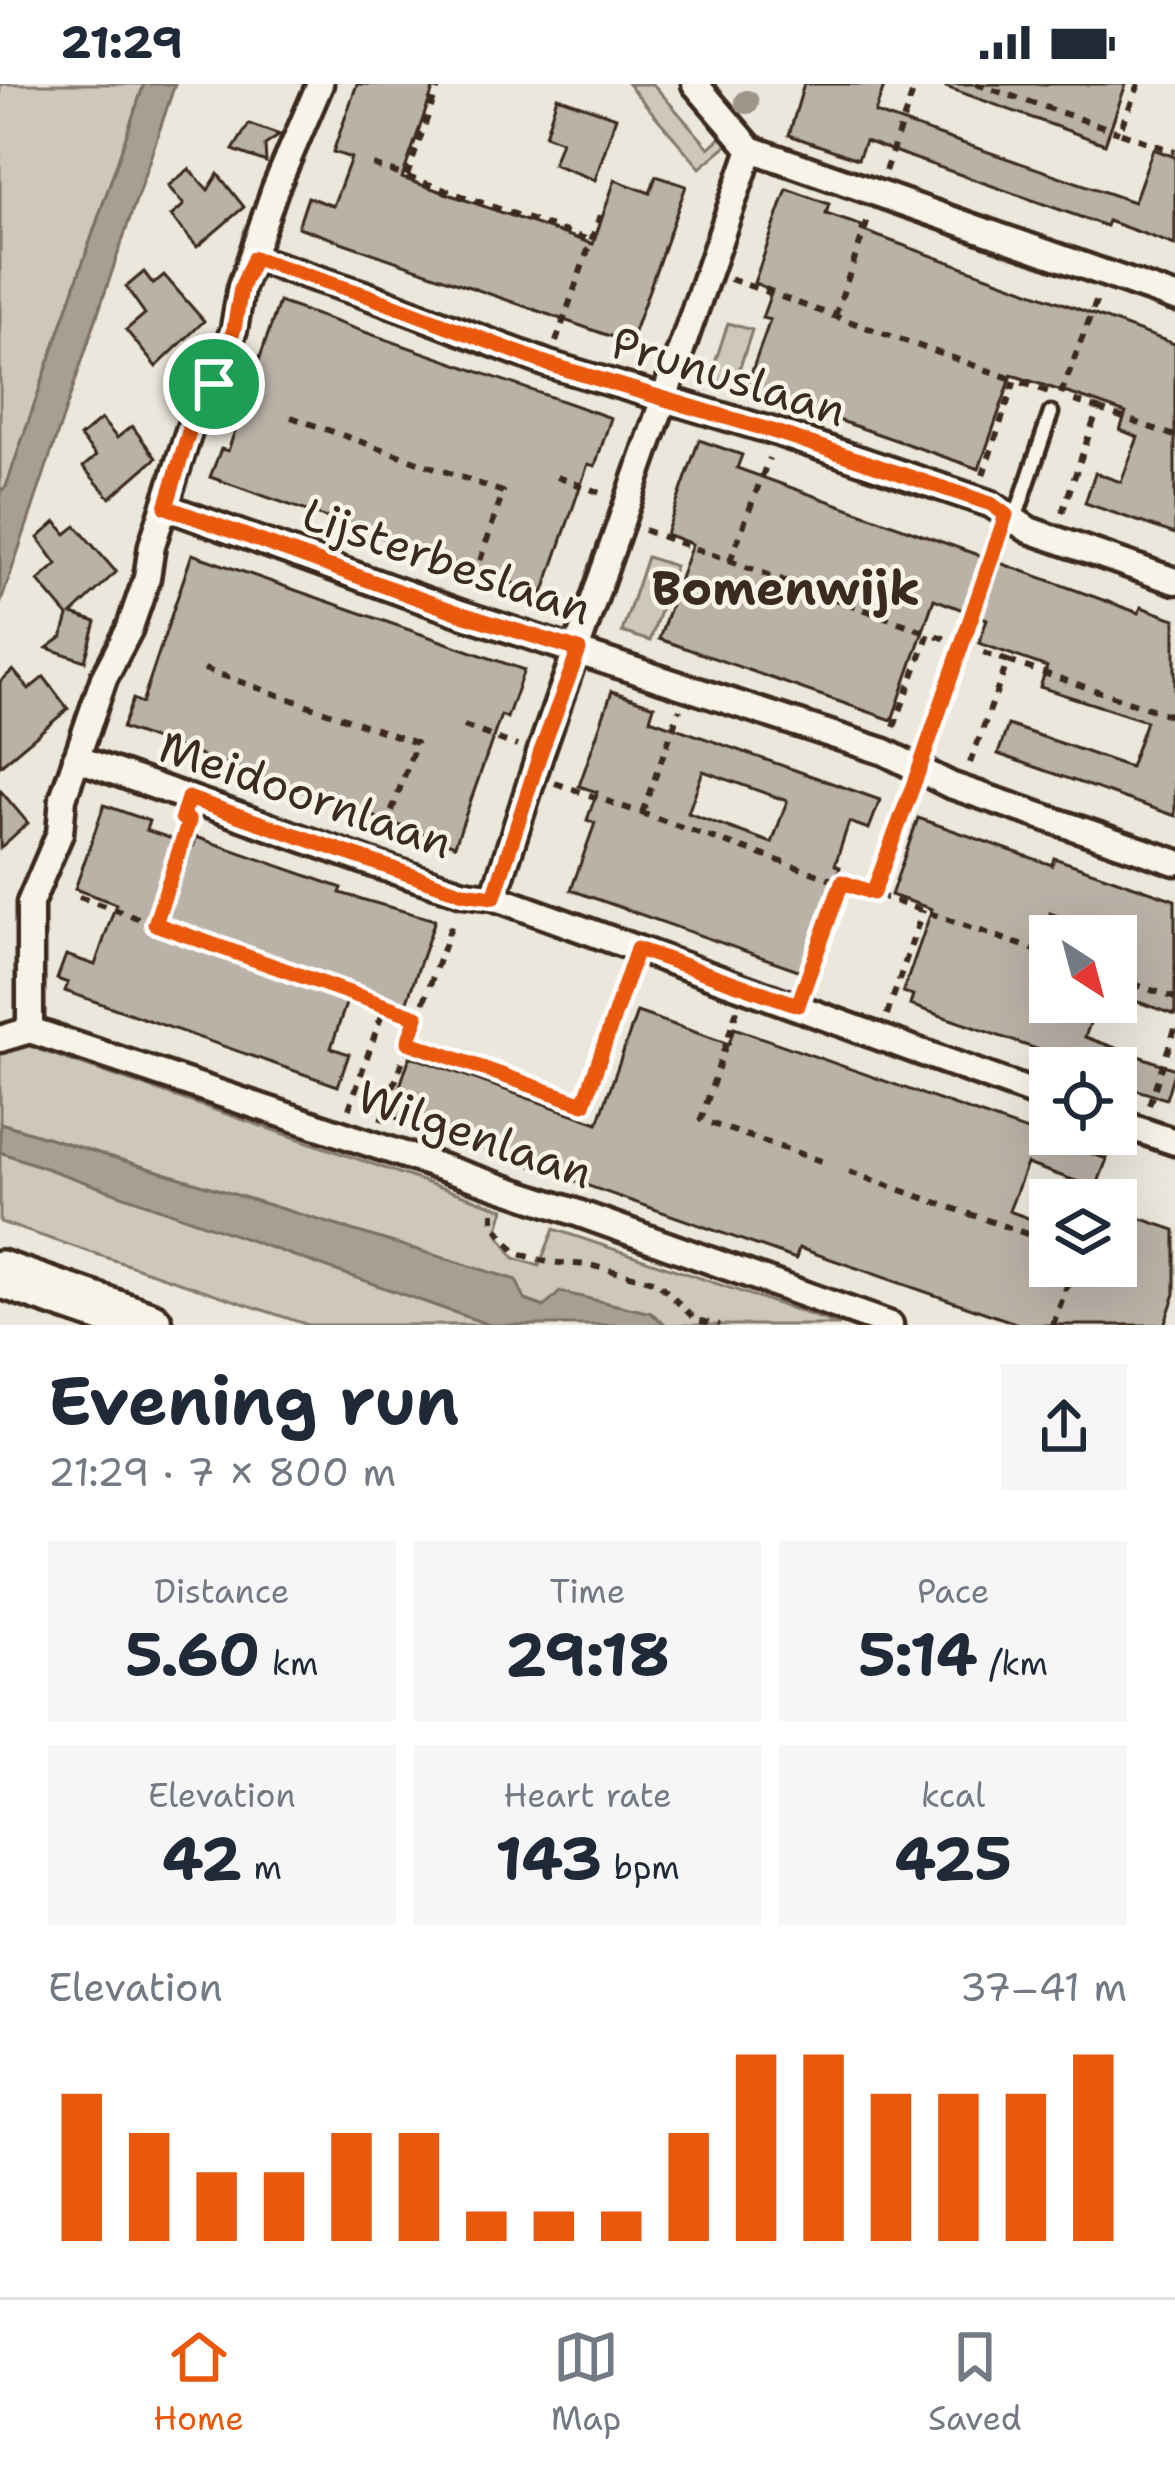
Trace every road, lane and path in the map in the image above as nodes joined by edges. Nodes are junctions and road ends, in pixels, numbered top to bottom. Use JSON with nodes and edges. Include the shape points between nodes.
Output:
{"nodes":[{"id":1,"x":320,"y":84,"type":"edge"},
{"id":2,"x":439,"y":84,"type":"edge"},
{"id":3,"x":695,"y":84,"type":"edge"},
{"id":4,"x":976,"y":84,"type":"edge"},
{"id":5,"x":1139,"y":84,"type":"edge"},
{"id":6,"x":1119,"y":132,"type":"junction"},
{"id":7,"x":751,"y":149,"type":"junction"},
{"id":8,"x":1175,"y":152,"type":"edge"},
{"id":9,"x":373,"y":165,"type":"dead end"},
{"id":10,"x":407,"y":176,"type":"junction"},
{"id":11,"x":600,"y":215,"type":"dead end"},
{"id":12,"x":592,"y":241,"type":"junction"},
{"id":13,"x":254,"y":258,"type":"junction"},
{"id":14,"x":708,"y":271,"type":"junction"},
{"id":15,"x":1106,"y":274,"type":"junction"},
{"id":16,"x":1175,"y":298,"type":"edge"},
{"id":17,"x":548,"y":364,"type":"junction"},
{"id":18,"x":1015,"y":380,"type":"dead end"},
{"id":19,"x":665,"y":400,"type":"junction"},
{"id":20,"x":1098,"y":409,"type":"dead end"},
{"id":21,"x":1052,"y":412,"type":"joint"},
{"id":22,"x":291,"y":417,"type":"dead end"},
{"id":23,"x":779,"y":433,"type":"junction"},
{"id":24,"x":1175,"y":436,"type":"edge"},
{"id":25,"x":557,"y":477,"type":"dead end"},
{"id":26,"x":507,"y":483,"type":"dead end"},
{"id":27,"x":503,"y":492,"type":"junction"},
{"id":28,"x":166,"y":507,"type":"junction"},
{"id":29,"x":624,"y":512,"type":"junction"},
{"id":30,"x":1010,"y":518,"type":"junction"},
{"id":31,"x":730,"y":561,"type":"junction"},
{"id":32,"x":1175,"y":581,"type":"edge"},
{"id":33,"x":462,"y":614,"type":"junction"},
{"id":34,"x":929,"y":633,"type":"dead end"},
{"id":35,"x":579,"y":650,"type":"junction"},
{"id":36,"x":957,"y":658,"type":"joint"},
{"id":37,"x":1008,"y":661,"type":"dead end"},
{"id":38,"x":204,"y":669,"type":"dead end"},
{"id":39,"x":681,"y":704,"type":"dead end"},
{"id":40,"x":1175,"y":717,"type":"edge"},
{"id":41,"x":464,"y":726,"type":"dead end"},
{"id":42,"x":76,"y":758,"type":"junction"},
{"id":43,"x":536,"y":765,"type":"junction"},
{"id":44,"x":920,"y":767,"type":"junction"},
{"id":45,"x":188,"y":798,"type":"junction"},
{"id":46,"x":642,"y":813,"type":"junction"},
{"id":47,"x":1175,"y":862,"type":"edge"},
{"id":48,"x":374,"y":863,"type":"junction"},
{"id":49,"x":842,"y":882,"type":"junction"},
{"id":50,"x":463,"y":893,"type":"junction"},
{"id":51,"x":873,"y":893,"type":"junction"},
{"id":52,"x":79,"y":897,"type":"dead end"},
{"id":53,"x":494,"y":897,"type":"junction"},
{"id":54,"x":923,"y":910,"type":"junction"},
{"id":55,"x":155,"y":924,"type":"junction"},
{"id":56,"x":1029,"y":948,"type":"edge"},
{"id":57,"x":637,"y":949,"type":"junction"},
{"id":58,"x":1137,"y":985,"type":"edge"},
{"id":59,"x":1175,"y":998,"type":"edge"},
{"id":60,"x":720,"y":1000,"type":"dead end"},
{"id":61,"x":798,"y":1005,"type":"junction"},
{"id":62,"x":385,"y":1006,"type":"junction"},
{"id":63,"x":417,"y":1017,"type":"junction"},
{"id":64,"x":1175,"y":1029,"type":"edge"},
{"id":65,"x":30,"y":1030,"type":"junction"},
{"id":66,"x":880,"y":1037,"type":"junction"},
{"id":67,"x":0,"y":1039,"type":"edge"},
{"id":68,"x":408,"y":1042,"type":"junction"},
{"id":69,"x":1029,"y":1091,"type":"edge"},
{"id":70,"x":1137,"y":1108,"type":"edge"},
{"id":71,"x":348,"y":1113,"type":"dead end"},
{"id":72,"x":380,"y":1124,"type":"dead end"},
{"id":73,"x":1137,"y":1130,"type":"edge"},
{"id":74,"x":1175,"y":1142,"type":"edge"},
{"id":75,"x":827,"y":1163,"type":"dead end"},
{"id":76,"x":848,"y":1172,"type":"dead end"},
{"id":77,"x":493,"y":1185,"type":"junction"},
{"id":78,"x":1029,"y":1236,"type":"edge"},
{"id":79,"x":0,"y":1274,"type":"edge"},
{"id":80,"x":1066,"y":1287,"type":"edge"},
{"id":81,"x":149,"y":1325,"type":"edge"},
{"id":82,"x":720,"y":1325,"type":"edge"},
{"id":83,"x":890,"y":1325,"type":"edge"},
{"id":84,"x":1053,"y":1325,"type":"edge"}],
"edges":[{"from":1,"to":13,"type":"street"},
{"from":2,"to":10,"type":"path"},
{"from":3,"to":7,"type":"street"},
{"from":4,"to":6,"type":"path"},
{"from":5,"to":6,"type":"path"},
{"from":6,"to":8,"type":"path"},
{"from":7,"to":14,"type":"street"},
{"from":7,"to":15,"type":"street"},
{"from":9,"to":10,"type":"path"},
{"from":10,"to":12,"type":"path"},
{"from":11,"to":12,"type":"path"},
{"from":12,"to":17,"type":"path"},
{"from":13,"to":17,"type":"street","name":"Prunuslaan"},
{"from":13,"to":28,"type":"street"},
{"from":14,"to":18,"type":"path"},
{"from":14,"to":19,"type":"street"},
{"from":15,"to":16,"type":"street"},
{"from":15,"to":21,"type":"path"},
{"from":17,"to":19,"type":"street","name":"Prunuslaan"},
{"from":19,"to":23,"type":"street","name":"Prunuslaan"},
{"from":19,"to":29,"type":"street"},
{"from":20,"to":24,"type":"path"},
{"from":21,"to":30,"type":"lane"},
{"from":22,"to":27,"type":"path"},
{"from":23,"to":30,"type":"street","name":"Prunuslaan","via":[[991,504]]},
{"from":23,"to":31,"type":"path"},
{"from":25,"to":29,"type":"path"},
{"from":26,"to":27,"type":"path"},
{"from":27,"to":33,"type":"path"},
{"from":28,"to":33,"type":"street","name":"Lijsterbeslaan"},
{"from":28,"to":42,"type":"street","via":[[135,613]]},
{"from":29,"to":31,"type":"path"},
{"from":29,"to":35,"type":"street"},
{"from":30,"to":32,"type":"street","name":"Prunuslaan"},
{"from":30,"to":36,"type":"path"},
{"from":31,"to":34,"type":"path"},
{"from":33,"to":35,"type":"street","name":"Lijsterbeslaan"},
{"from":35,"to":43,"type":"street"},
{"from":35,"to":44,"type":"street","name":"Lijsterbeslaan"},
{"from":36,"to":44,"type":"lane"},
{"from":37,"to":40,"type":"path"},
{"from":38,"to":48,"type":"path","via":[[416,743]]},
{"from":39,"to":46,"type":"path"},
{"from":41,"to":43,"type":"path"},
{"from":42,"to":45,"type":"street","name":"Meidoornlaan"},
{"from":42,"to":65,"type":"street","via":[[60,833],[29,903]]},
{"from":43,"to":46,"type":"path"},
{"from":43,"to":53,"type":"street"},
{"from":44,"to":47,"type":"street","name":"Lijsterbeslaan","via":[[950,785]]},
{"from":44,"to":51,"type":"path"},
{"from":45,"to":48,"type":"street","name":"Meidoornlaan"},
{"from":45,"to":55,"type":"path","via":[[182,818],[189,821]]},
{"from":46,"to":49,"type":"path"},
{"from":48,"to":50,"type":"street","name":"Meidoornlaan"},
{"from":49,"to":51,"type":"path"},
{"from":49,"to":61,"type":"path"},
{"from":50,"to":53,"type":"street","name":"Meidoornlaan"},
{"from":50,"to":63,"type":"path"},
{"from":51,"to":54,"type":"path"},
{"from":52,"to":55,"type":"path"},
{"from":53,"to":57,"type":"street","name":"Meidoornlaan"},
{"from":54,"to":56,"type":"path"},
{"from":54,"to":66,"type":"path"},
{"from":55,"to":62,"type":"path"},
{"from":57,"to":61,"type":"street","name":"Meidoornlaan"},
{"from":57,"to":68,"type":"path","via":[[584,1104]]},
{"from":58,"to":59,"type":"path"},
{"from":60,"to":75,"type":"path","via":[[738,1006],[701,1120]]},
{"from":61,"to":66,"type":"street","name":"Meidoornlaan"},
{"from":62,"to":63,"type":"path"},
{"from":62,"to":71,"type":"path"},
{"from":63,"to":68,"type":"path"},
{"from":64,"to":70,"type":"path"},
{"from":65,"to":67,"type":"street"},
{"from":65,"to":77,"type":"street","name":"Wilgenlaan"},
{"from":66,"to":69,"type":"street","name":"Meidoornlaan"},
{"from":68,"to":72,"type":"path"},
{"from":73,"to":74,"type":"street"},
{"from":76,"to":78,"type":"path"},
{"from":77,"to":82,"type":"path","via":[[493,1223],[516,1253],[657,1282],[696,1320]]},
{"from":77,"to":83,"type":"street","name":"Wilgenlaan"},
{"from":79,"to":81,"type":"highway"},
{"from":80,"to":84,"type":"path"}]}
